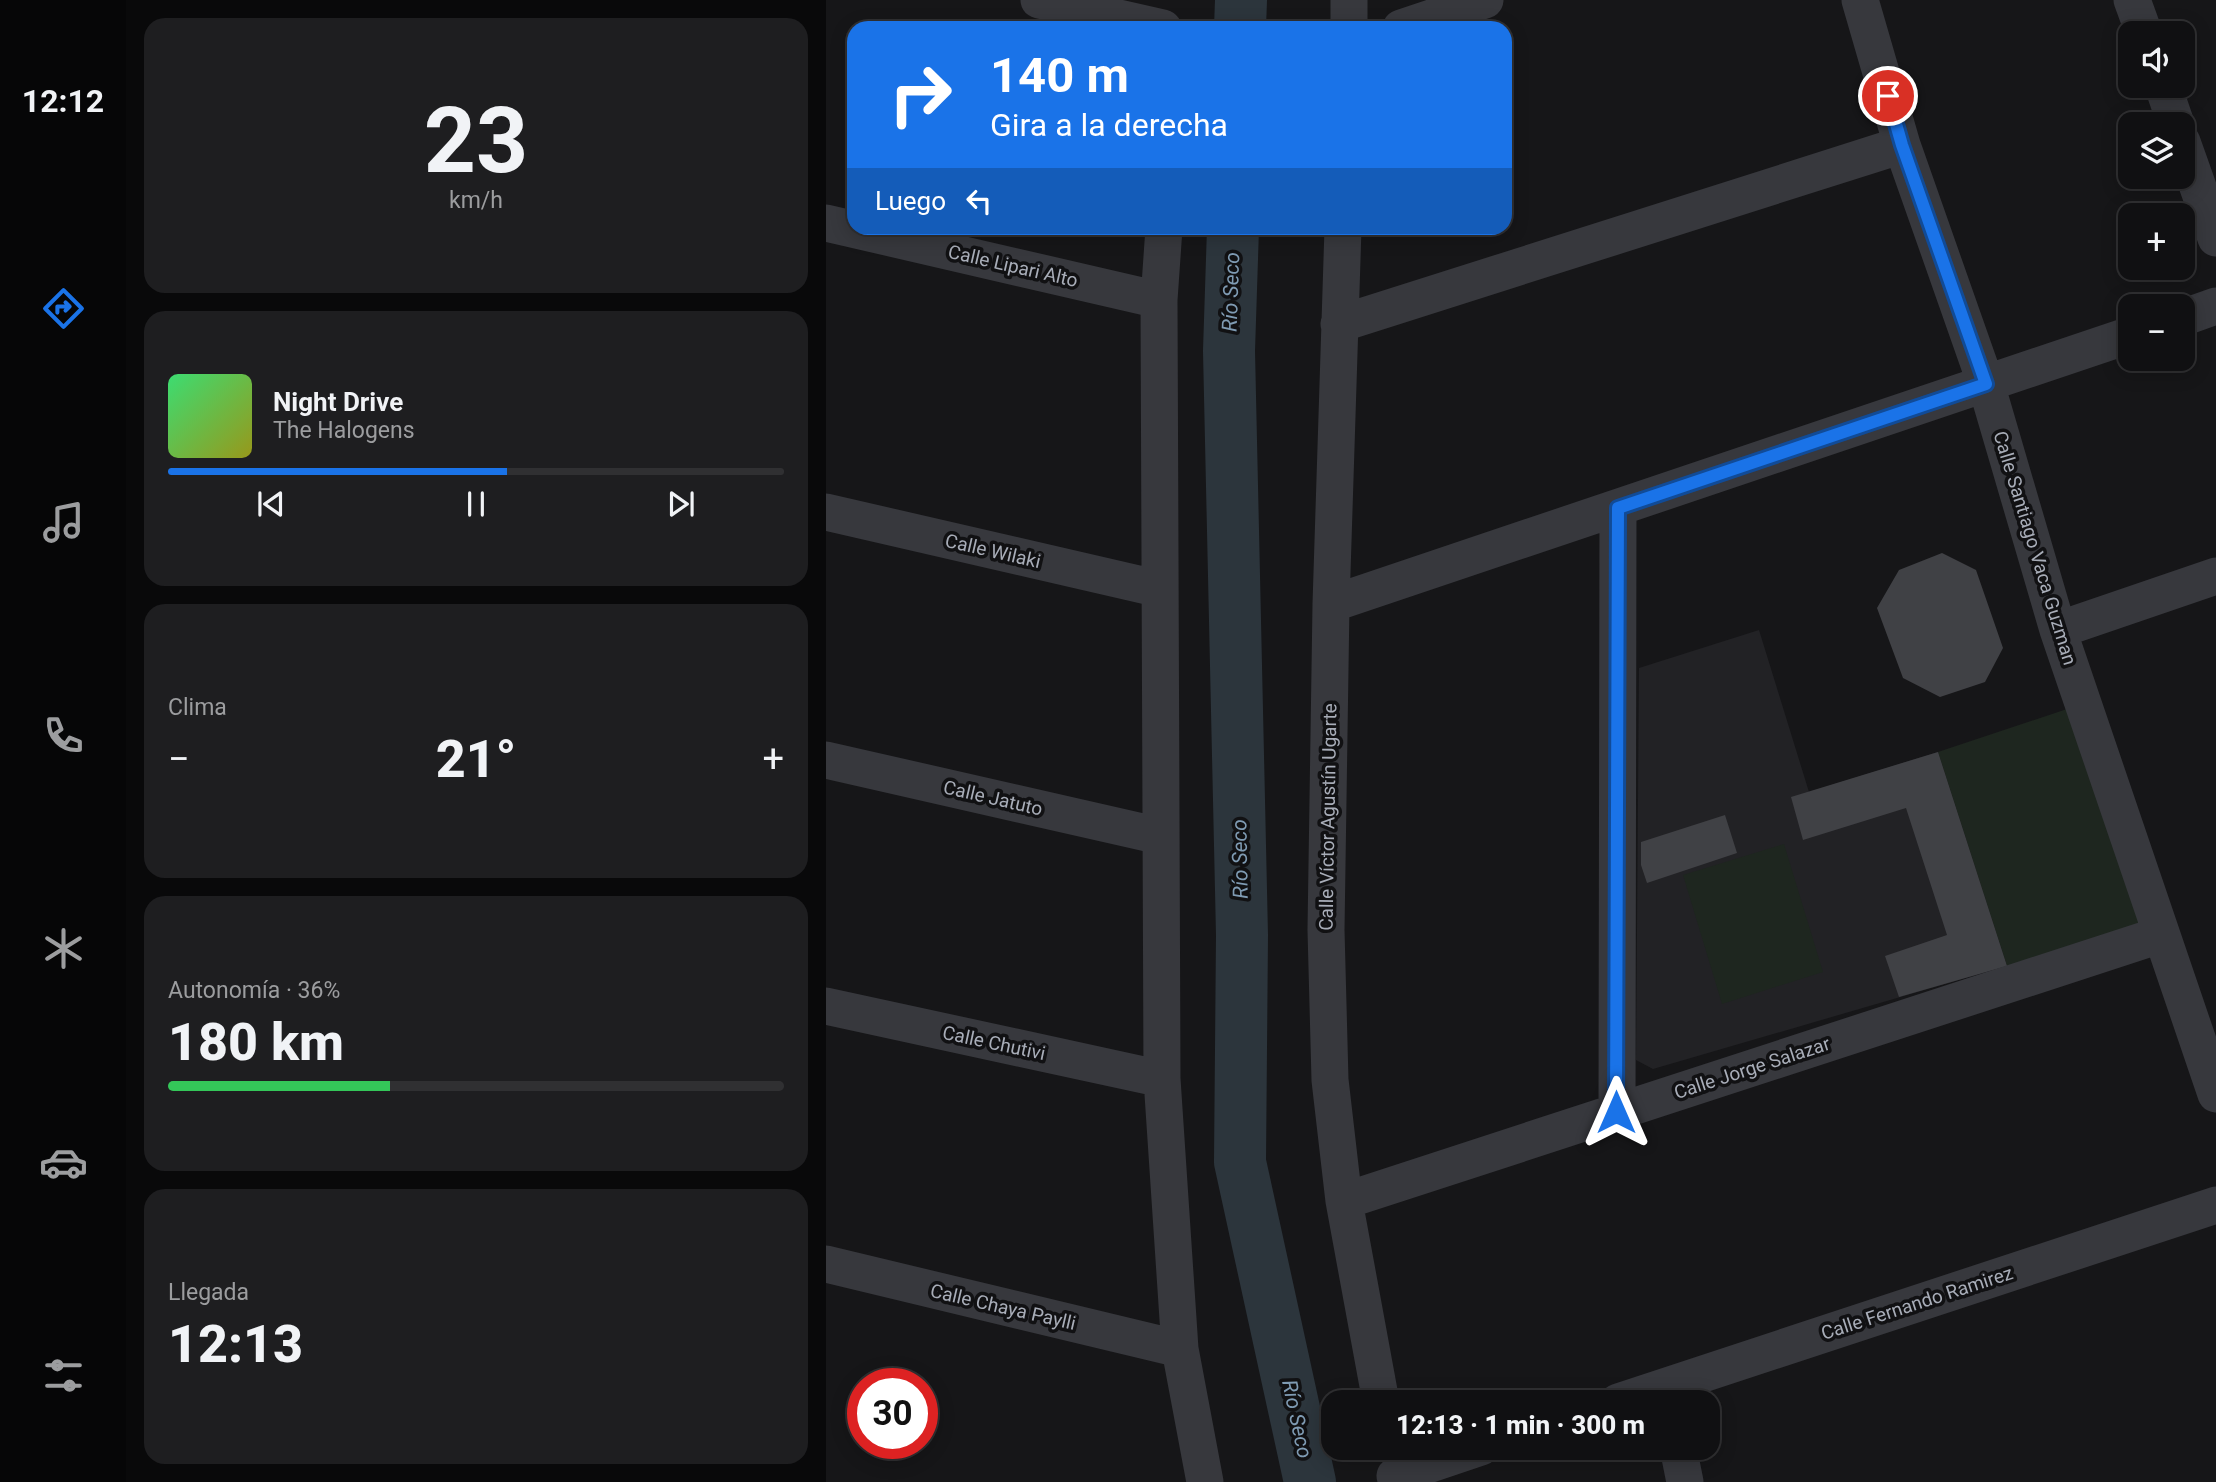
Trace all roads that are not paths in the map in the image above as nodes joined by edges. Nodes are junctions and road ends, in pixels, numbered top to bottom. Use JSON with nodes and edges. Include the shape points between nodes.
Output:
{"nodes":[{"id":1,"x":1039,"y":0,"type":"edge"},
{"id":2,"x":1176,"y":0,"type":"edge"},
{"id":3,"x":1349,"y":0,"type":"edge"},
{"id":4,"x":1485,"y":0,"type":"edge"},
{"id":5,"x":1860,"y":0,"type":"edge"},
{"id":6,"x":2132,"y":0,"type":"edge"},
{"id":7,"x":1132,"y":21,"type":"edge"},
{"id":8,"x":1178,"y":21,"type":"edge"},
{"id":9,"x":1349,"y":21,"type":"edge"},
{"id":10,"x":1422,"y":21,"type":"edge"},
{"id":11,"x":2140,"y":21,"type":"edge"},
{"id":12,"x":1902,"y":145,"type":"junction"},
{"id":13,"x":2195,"y":179,"type":"edge"},
{"id":14,"x":826,"y":223,"type":"edge"},
{"id":15,"x":847,"y":228,"type":"edge"},
{"id":16,"x":878,"y":235,"type":"edge"},
{"id":17,"x":1164,"y":235,"type":"edge"},
{"id":18,"x":1343,"y":235,"type":"edge"},
{"id":19,"x":2216,"y":238,"type":"edge"},
{"id":20,"x":1159,"y":300,"type":"junction"},
{"id":21,"x":2216,"y":306,"type":"edge"},
{"id":22,"x":2195,"y":313,"type":"edge"},
{"id":23,"x":1339,"y":324,"type":"junction"},
{"id":24,"x":2118,"y":339,"type":"edge"},
{"id":25,"x":1986,"y":384,"type":"junction"},
{"id":26,"x":1618,"y":508,"type":"junction"},
{"id":27,"x":826,"y":512,"type":"edge"},
{"id":28,"x":2216,"y":576,"type":"edge"},
{"id":29,"x":1160,"y":589,"type":"junction"},
{"id":30,"x":1331,"y":604,"type":"junction"},
{"id":31,"x":2058,"y":630,"type":"junction"},
{"id":32,"x":826,"y":760,"type":"edge"},
{"id":33,"x":1160,"y":836,"type":"junction"},
{"id":34,"x":2160,"y":935,"type":"junction"},
{"id":35,"x":826,"y":1006,"type":"edge"},
{"id":36,"x":1162,"y":1079,"type":"junction"},
{"id":37,"x":2216,"y":1094,"type":"edge"},
{"id":38,"x":1616,"y":1112,"type":"junction"},
{"id":39,"x":1344,"y":1201,"type":"junction"},
{"id":40,"x":2216,"y":1205,"type":"edge"},
{"id":41,"x":826,"y":1264,"type":"edge"},
{"id":42,"x":1180,"y":1349,"type":"junction"},
{"id":43,"x":1379,"y":1390,"type":"edge"},
{"id":44,"x":1680,"y":1390,"type":"edge"},
{"id":45,"x":1427,"y":1460,"type":"edge"},
{"id":46,"x":1681,"y":1460,"type":"edge"},
{"id":47,"x":1394,"y":1468,"type":"edge"},
{"id":48,"x":1205,"y":1482,"type":"edge"},
{"id":49,"x":1685,"y":1482,"type":"edge"}],
"edges":[{"from":1,"to":7,"type":"street"},
{"from":2,"to":8,"type":"street"},
{"from":3,"to":9,"type":"street"},
{"from":4,"to":10,"type":"street"},
{"from":5,"to":12,"type":"street","name":"Calle Santiago Vaca Guzman"},
{"from":6,"to":11,"type":"street"},
{"from":12,"to":23,"type":"street"},
{"from":12,"to":25,"type":"street","name":"Calle Santiago Vaca Guzman"},
{"from":13,"to":19,"type":"street"},
{"from":14,"to":15,"type":"street","name":"Calle Lipari Alto"},
{"from":16,"to":20,"type":"street","name":"Calle Lipari Alto"},
{"from":17,"to":20,"type":"street"},
{"from":18,"to":23,"type":"street","name":"Calle Víctor Agustín Ugarte"},
{"from":20,"to":29,"type":"street"},
{"from":21,"to":22,"type":"street"},
{"from":23,"to":30,"type":"street","name":"Calle Víctor Agustín Ugarte"},
{"from":24,"to":25,"type":"street"},
{"from":25,"to":26,"type":"street"},
{"from":25,"to":31,"type":"street","name":"Calle Santiago Vaca Guzman"},
{"from":26,"to":30,"type":"street"},
{"from":26,"to":38,"type":"street"},
{"from":27,"to":29,"type":"street","name":"Calle Wilaki"},
{"from":28,"to":31,"type":"street"},
{"from":29,"to":33,"type":"street"},
{"from":30,"to":39,"type":"street","name":"Calle Víctor Agustín Ugarte","via":[[1326,930],[1330,1080]]},
{"from":31,"to":34,"type":"street","name":"Calle Santiago Vaca Guzman"},
{"from":32,"to":33,"type":"street","name":"Calle Jatuto"},
{"from":33,"to":36,"type":"street"},
{"from":34,"to":37,"type":"street","name":"Calle Santiago Vaca Guzman"},
{"from":34,"to":38,"type":"street","name":"Calle Jorge Salazar"},
{"from":35,"to":36,"type":"street","name":"Calle Chutivi"},
{"from":36,"to":42,"type":"street"},
{"from":38,"to":39,"type":"street","name":"Calle Jorge Salazar"},
{"from":39,"to":43,"type":"street","name":"Calle Víctor Agustín Ugarte"},
{"from":40,"to":44,"type":"street","name":"Calle Fernando Ramirez"},
{"from":41,"to":42,"type":"street","name":"Calle Chaya Paylli"},
{"from":42,"to":48,"type":"street"},
{"from":45,"to":47,"type":"street"},
{"from":46,"to":49,"type":"street"}]}
